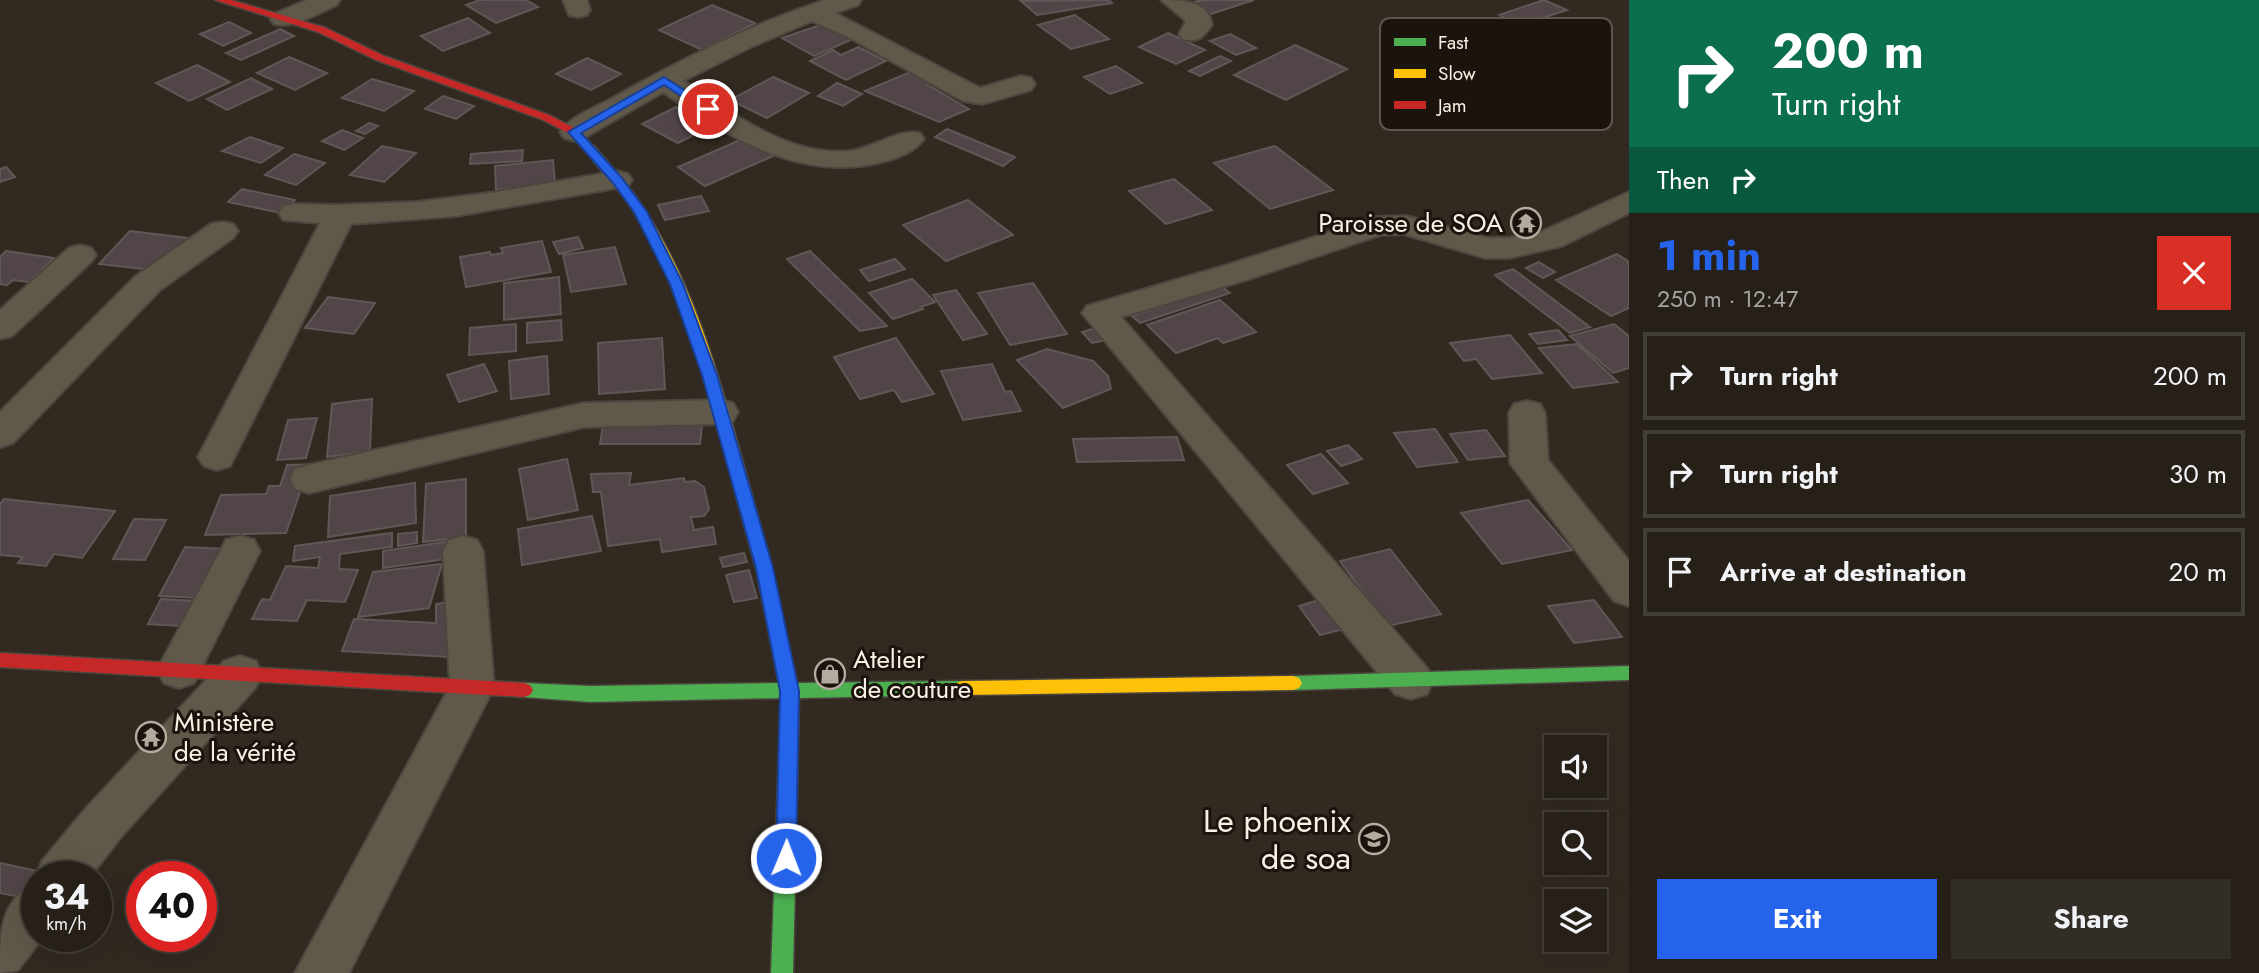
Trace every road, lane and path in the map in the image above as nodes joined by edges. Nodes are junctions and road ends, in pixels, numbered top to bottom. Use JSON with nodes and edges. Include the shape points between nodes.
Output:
{"nodes":[{"id":1,"x":220,"y":0,"type":"edge"},
{"id":2,"x":328,"y":0,"type":"edge"},
{"id":3,"x":849,"y":0,"type":"edge"},
{"id":4,"x":1173,"y":0,"type":"edge"},
{"id":5,"x":813,"y":12,"type":"junction"},
{"id":6,"x":283,"y":19,"type":"junction"},
{"id":7,"x":1192,"y":34,"type":"dead end"},
{"id":8,"x":664,"y":80,"type":"junction"},
{"id":9,"x":1021,"y":84,"type":"dead end"},
{"id":10,"x":574,"y":132,"type":"junction"},
{"id":11,"x":911,"y":139,"type":"dead end"},
{"id":12,"x":617,"y":180,"type":"junction"},
{"id":13,"x":1629,"y":201,"type":"edge"},
{"id":14,"x":294,"y":213,"type":"dead end"},
{"id":15,"x":339,"y":216,"type":"junction"},
{"id":16,"x":222,"y":231,"type":"dead end"},
{"id":17,"x":80,"y":256,"type":"dead end"},
{"id":18,"x":0,"y":328,"type":"edge"},
{"id":19,"x":720,"y":412,"type":"junction"},
{"id":20,"x":1527,"y":413,"type":"dead end"},
{"id":21,"x":0,"y":434,"type":"edge"},
{"id":22,"x":217,"y":457,"type":"dead end"},
{"id":23,"x":309,"y":479,"type":"dead end"},
{"id":24,"x":240,"y":551,"type":"dead end"},
{"id":25,"x":463,"y":551,"type":"dead end"},
{"id":26,"x":1629,"y":590,"type":"edge"},
{"id":27,"x":0,"y":660,"type":"edge"},
{"id":28,"x":179,"y":670,"type":"junction"},
{"id":29,"x":240,"y":674,"type":"junction"},
{"id":30,"x":1627,"y":676,"type":"edge"},
{"id":31,"x":1411,"y":681,"type":"junction"},
{"id":32,"x":471,"y":687,"type":"junction"},
{"id":33,"x":790,"y":691,"type":"junction"},
{"id":34,"x":73,"y":861,"type":"edge"},
{"id":35,"x":21,"y":925,"type":"edge"},
{"id":36,"x":0,"y":951,"type":"edge"},
{"id":37,"x":321,"y":973,"type":"edge"},
{"id":38,"x":782,"y":973,"type":"edge"}],
"edges":[{"from":1,"to":6,"type":"street"},
{"from":2,"to":6,"type":"street"},
{"from":3,"to":5,"type":"street"},
{"from":4,"to":7,"type":"street","via":[[1198,18]]},
{"from":5,"to":8,"type":"street"},
{"from":5,"to":9,"type":"street","via":[[973,95]]},
{"from":6,"to":10,"type":"street","via":[[322,30],[380,58],[545,117]]},
{"from":8,"to":10,"type":"street"},
{"from":8,"to":11,"type":"street","via":[[730,123],[808,159],[876,155]]},
{"from":10,"to":12,"type":"street"},
{"from":12,"to":15,"type":"street","via":[[433,210]]},
{"from":12,"to":19,"type":"street","via":[[640,212],[677,284]]},
{"from":13,"to":31,"type":"street","via":[[1551,239],[1509,248],[1485,248],[1406,226],[1377,226],[1099,313]]},
{"from":14,"to":15,"type":"street"},
{"from":15,"to":22,"type":"street"},
{"from":16,"to":21,"type":"street","via":[[148,283]]},
{"from":17,"to":18,"type":"street"},
{"from":19,"to":23,"type":"street","via":[[584,415]]},
{"from":19,"to":33,"type":"street","via":[[764,568]]},
{"from":20,"to":26,"type":"street","via":[[1529,463]]},
{"from":24,"to":28,"type":"street"},
{"from":25,"to":32,"type":"street"},
{"from":27,"to":28,"type":"street"},
{"from":28,"to":29,"type":"street"},
{"from":29,"to":32,"type":"street"},
{"from":29,"to":34,"type":"street"},
{"from":30,"to":31,"type":"street","via":[[1591,673]]},
{"from":31,"to":33,"type":"street"},
{"from":32,"to":33,"type":"street","via":[[590,694]]},
{"from":32,"to":37,"type":"street"},
{"from":33,"to":38,"type":"street"},
{"from":35,"to":36,"type":"street"}]}
